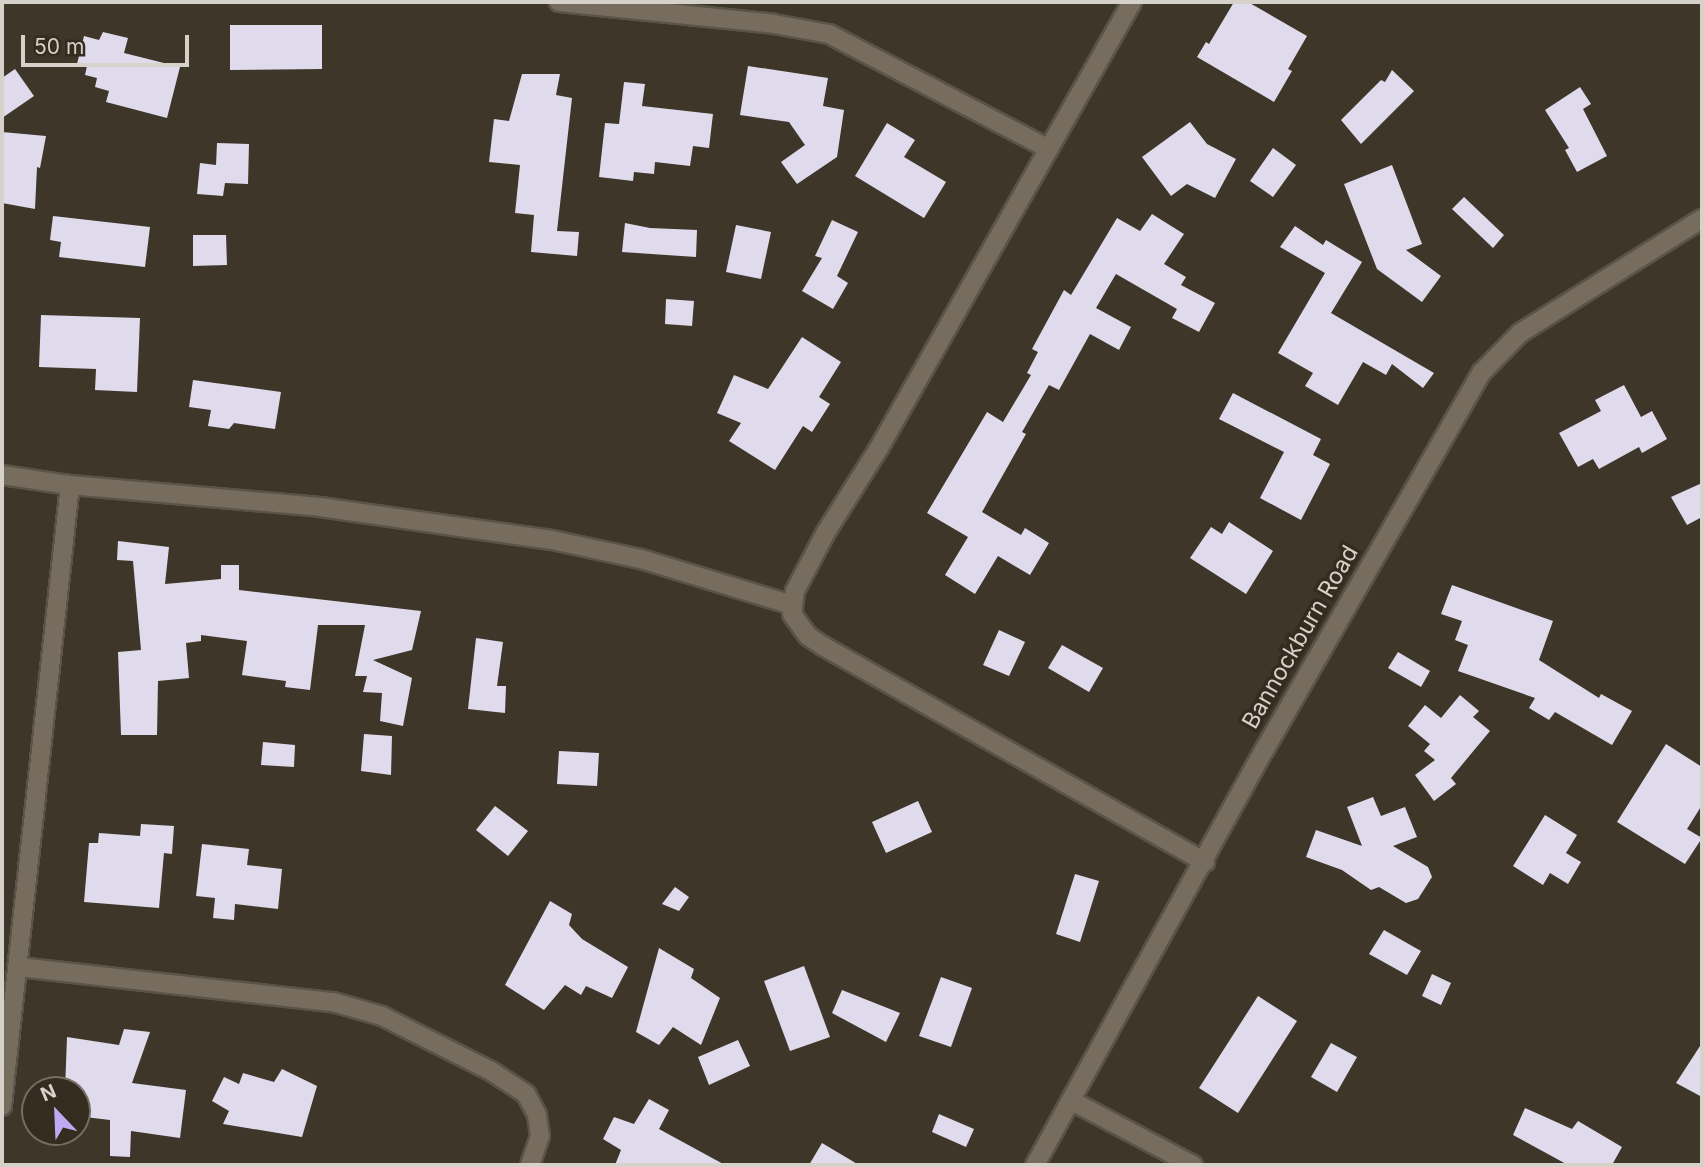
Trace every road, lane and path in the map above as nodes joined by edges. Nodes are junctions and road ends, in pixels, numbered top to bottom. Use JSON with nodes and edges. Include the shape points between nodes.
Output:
{"nodes":[{"id":1,"x":559,"y":2,"type":"edge"},
{"id":2,"x":1132,"y":2,"type":"edge"},
{"id":3,"x":1049,"y":149,"type":"junction"},
{"id":4,"x":1702,"y":219,"type":"edge"},
{"id":5,"x":2,"y":475,"type":"edge"},
{"id":6,"x":70,"y":485,"type":"junction"},
{"id":7,"x":792,"y":605,"type":"junction"},
{"id":8,"x":1205,"y":862,"type":"junction"},
{"id":9,"x":19,"y":967,"type":"junction"},
{"id":10,"x":1072,"y":1101,"type":"junction"},
{"id":11,"x":2,"y":1105,"type":"edge"},
{"id":12,"x":530,"y":1165,"type":"edge"},
{"id":13,"x":1035,"y":1165,"type":"edge"},
{"id":14,"x":1193,"y":1165,"type":"edge"}],
"edges":[{"from":1,"to":3,"type":"street","via":[[829,34]]},
{"from":2,"to":3,"type":"street"},
{"from":3,"to":7,"type":"street","via":[[827,531]]},
{"from":4,"to":8,"type":"street","name":"Bannockburn Road","via":[[1520,333],[1482,372]]},
{"from":5,"to":6,"type":"street"},
{"from":6,"to":7,"type":"street","via":[[320,506],[552,540],[641,559]]},
{"from":6,"to":9,"type":"street"},
{"from":7,"to":8,"type":"street","via":[[799,626],[823,646]]},
{"from":8,"to":10,"type":"street","name":"Bannockburn Road"},
{"from":9,"to":11,"type":"street"},
{"from":9,"to":12,"type":"street","via":[[333,1002],[382,1016],[491,1071],[526,1094],[537,1115],[540,1136]]},
{"from":10,"to":13,"type":"street","name":"Bannockburn Road"},
{"from":10,"to":14,"type":"street"}]}
